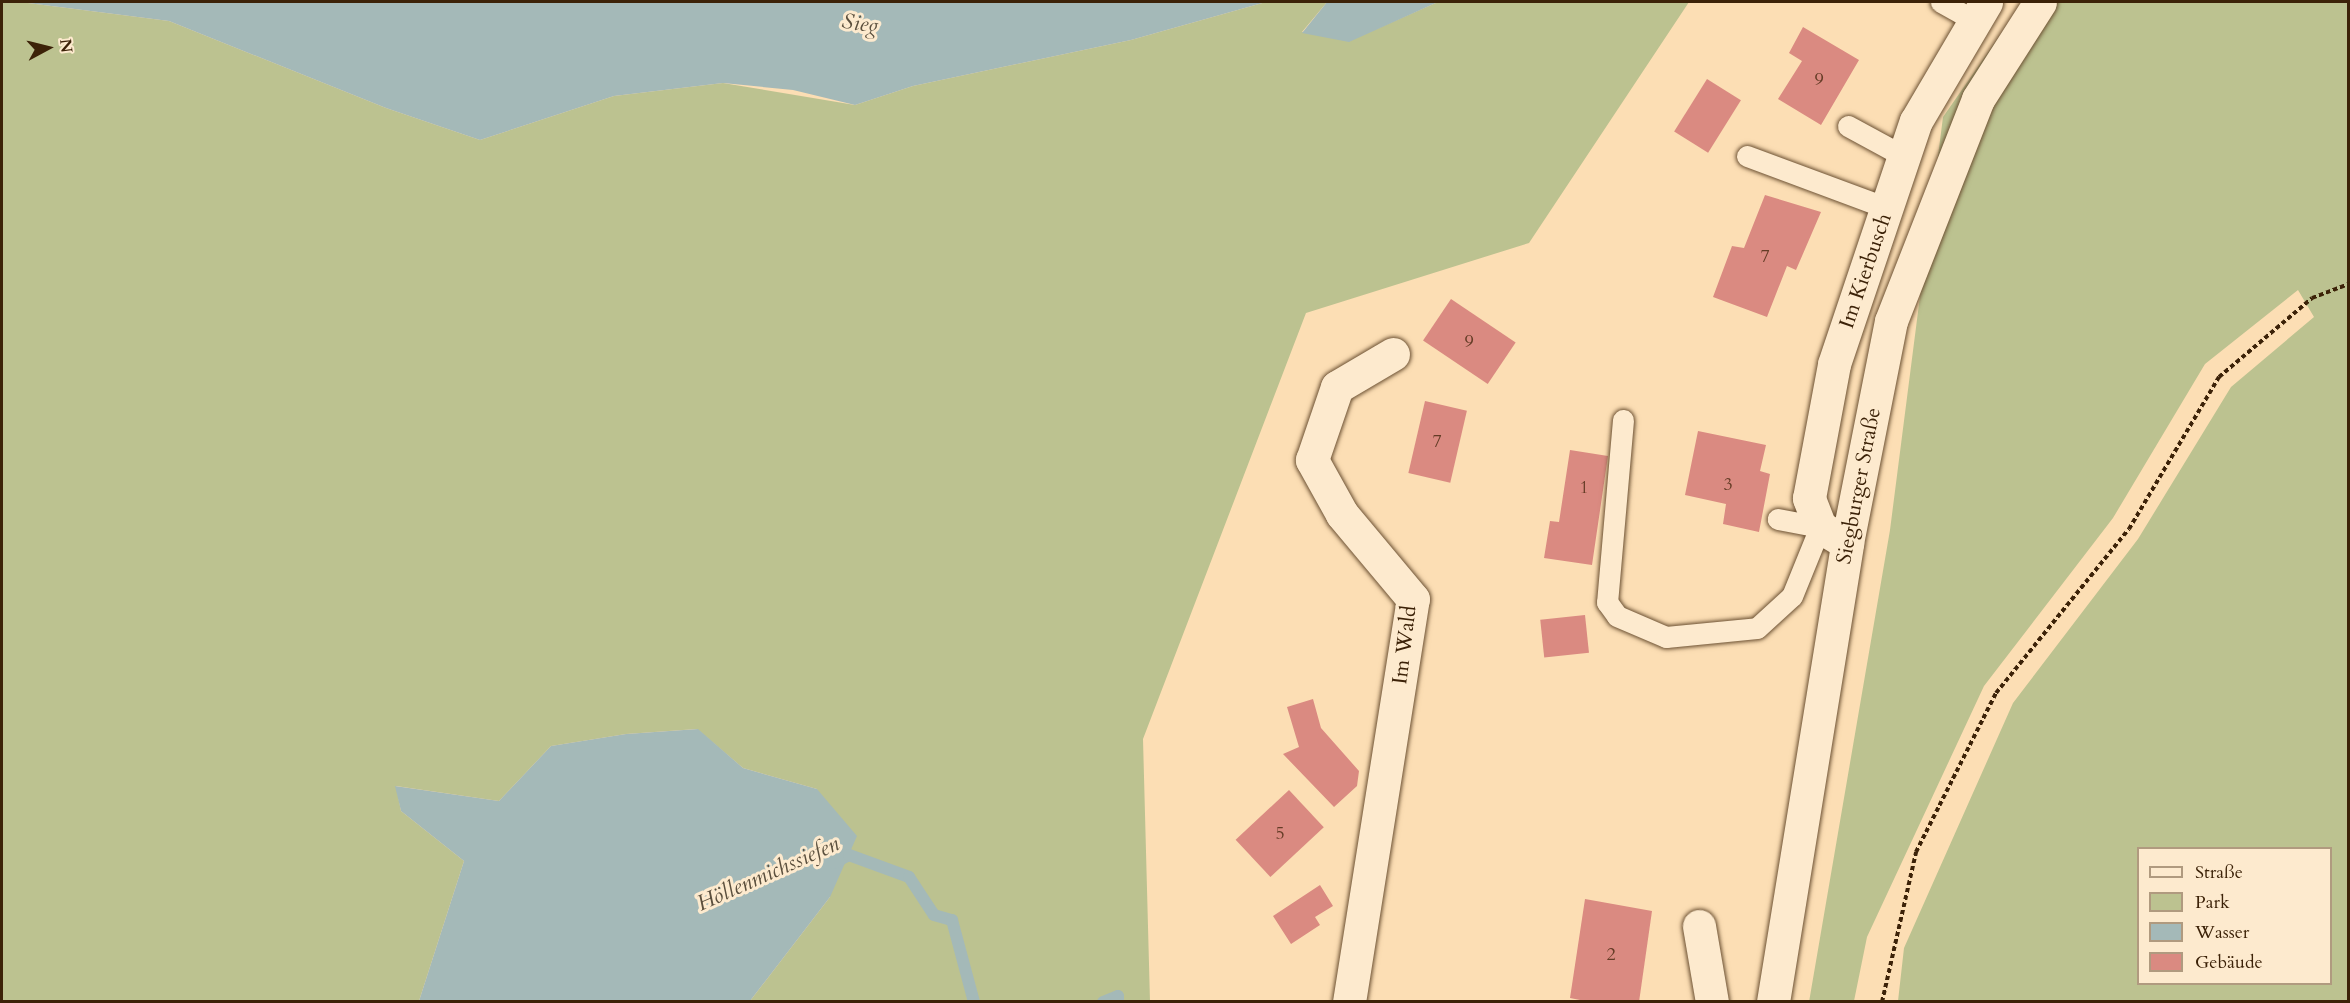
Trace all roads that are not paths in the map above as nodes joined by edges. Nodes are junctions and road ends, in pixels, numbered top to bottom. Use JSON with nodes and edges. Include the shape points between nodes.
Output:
{"nodes":[{"id":1,"x":1941,"y":2,"type":"edge"},
{"id":2,"x":2040,"y":2,"type":"edge"},
{"id":3,"x":1981,"y":11,"type":"edge"},
{"id":4,"x":1848,"y":126,"type":"dead end"},
{"id":5,"x":1747,"y":156,"type":"dead end"},
{"id":6,"x":1905,"y":157,"type":"junction"},
{"id":7,"x":1887,"y":208,"type":"junction"},
{"id":8,"x":1393,"y":354,"type":"dead end"},
{"id":9,"x":1623,"y":420,"type":"dead end"},
{"id":10,"x":1778,"y":519,"type":"dead end"},
{"id":11,"x":1834,"y":535,"type":"junction"},
{"id":12,"x":1699,"y":926,"type":"dead end"},
{"id":13,"x":1349,"y":1002,"type":"edge"},
{"id":14,"x":1712,"y":1002,"type":"edge"},
{"id":15,"x":1773,"y":1002,"type":"edge"}],
"edges":[{"from":1,"to":3,"type":"lane"},
{"from":2,"to":11,"type":"street","name":"Siegburger Straße","via":[[1978,99],[1891,321]]},
{"from":3,"to":6,"type":"street","name":"Im Kierbusch","via":[[1916,121]]},
{"from":4,"to":6,"type":"lane"},
{"from":5,"to":7,"type":"lane"},
{"from":6,"to":7,"type":"street","name":"Im Kierbusch"},
{"from":7,"to":11,"type":"street","name":"Im Kierbusch","via":[[1834,364],[1809,498]]},
{"from":8,"to":13,"type":"street","name":"Im Wald","via":[[1337,387],[1312,460],[1342,513],[1413,599]]},
{"from":9,"to":11,"type":"lane","via":[[1607,602],[1617,616],[1666,637],[1757,628],[1792,596]]},
{"from":10,"to":11,"type":"lane"},
{"from":11,"to":15,"type":"street","name":"Siegburger Straße"},
{"from":12,"to":14,"type":"street"}]}
